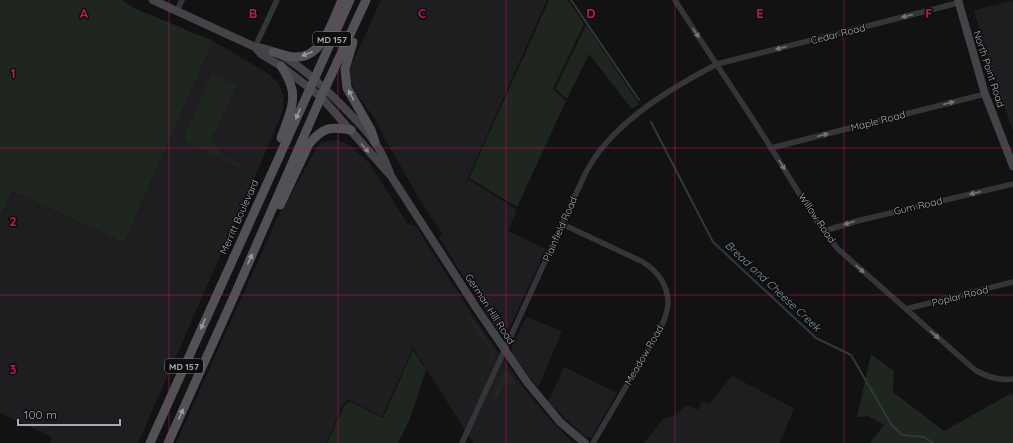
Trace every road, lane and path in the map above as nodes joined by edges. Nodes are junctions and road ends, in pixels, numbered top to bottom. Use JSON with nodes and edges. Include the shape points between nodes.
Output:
{"nodes":[{"id":1,"x":153,"y":0,"type":"edge"},
{"id":2,"x":182,"y":0,"type":"edge"},
{"id":3,"x":277,"y":0,"type":"edge"},
{"id":4,"x":342,"y":0,"type":"edge"},
{"id":5,"x":350,"y":0,"type":"edge"},
{"id":6,"x":366,"y":0,"type":"edge"},
{"id":7,"x":675,"y":0,"type":"edge"},
{"id":8,"x":958,"y":2,"type":"edge"},
{"id":9,"x":177,"y":11,"type":"junction"},
{"id":10,"x":352,"y":32,"type":"junction"},
{"id":11,"x":255,"y":47,"type":"junction"},
{"id":12,"x":273,"y":52,"type":"junction"},
{"id":13,"x":717,"y":64,"type":"junction"},
{"id":14,"x":282,"y":66,"type":"junction"},
{"id":15,"x":314,"y":78,"type":"junction"},
{"id":16,"x":310,"y":87,"type":"junction"},
{"id":17,"x":325,"y":88,"type":"junction"},
{"id":18,"x":985,"y":94,"type":"junction"},
{"id":19,"x":321,"y":97,"type":"junction"},
{"id":20,"x":351,"y":130,"type":"junction"},
{"id":21,"x":375,"y":142,"type":"junction"},
{"id":22,"x":771,"y":148,"type":"junction"},
{"id":23,"x":1013,"y":166,"type":"edge"},
{"id":24,"x":273,"y":168,"type":"junction"},
{"id":25,"x":391,"y":176,"type":"junction"},
{"id":26,"x":1013,"y":184,"type":"edge"},
{"id":27,"x":272,"y":209,"type":"junction"},
{"id":28,"x":562,"y":224,"type":"junction"},
{"id":29,"x":824,"y":231,"type":"junction"},
{"id":30,"x":1013,"y":282,"type":"edge"},
{"id":31,"x":906,"y":309,"type":"junction"},
{"id":32,"x":504,"y":351,"type":"junction"},
{"id":33,"x":1013,"y":379,"type":"edge"},
{"id":34,"x":150,"y":443,"type":"edge"},
{"id":35,"x":168,"y":443,"type":"edge"},
{"id":36,"x":462,"y":443,"type":"edge"},
{"id":37,"x":585,"y":443,"type":"edge"},
{"id":38,"x":593,"y":443,"type":"edge"}],
"edges":[{"from":1,"to":9,"type":"street","name":"German Hill Road"},
{"from":2,"to":9,"type":"street"},
{"from":3,"to":11,"type":"street"},
{"from":4,"to":12,"type":"main road","one_way":true,"via":[[322,42],[310,55],[293,58]]},
{"from":5,"to":15,"type":"main road","name":"Merritt Boulevard","number":"MD 157"},
{"from":6,"to":10,"type":"main road","number":"MD 157"},
{"from":7,"to":13,"type":"street","name":"Willow Road","one_way":true},
{"from":8,"to":13,"type":"street","name":"Cedar Road","one_way":true},
{"from":8,"to":18,"type":"street","name":"North Point Road"},
{"from":9,"to":11,"type":"street","name":"German Hill Road"},
{"from":10,"to":17,"type":"main road","number":"MD 157"},
{"from":21,"to":10,"type":"main road","one_way":true,"via":[[347,88],[345,70],[353,41]]},
{"from":11,"to":12,"type":"street","name":"German Hill Road","via":[[263,47]]},
{"from":11,"to":14,"type":"street","name":"German Hill Road","via":[[261,54]]},
{"from":12,"to":15,"type":"street","name":"German Hill Road"},
{"from":13,"to":22,"type":"street","name":"Willow Road"},
{"from":13,"to":28,"type":"street","name":"Plainfield Road","via":[[647,106],[611,137],[585,174]]},
{"from":14,"to":16,"type":"street","name":"German Hill Road"},
{"from":14,"to":24,"type":"main road","via":[[292,86],[293,96]]},
{"from":15,"to":16,"type":"main road","name":"Merritt Boulevard","number":"MD 157"},
{"from":15,"to":17,"type":"street","name":"German Hill Road"},
{"from":16,"to":19,"type":"street","name":"German Hill Road"},
{"from":16,"to":24,"type":"main road","name":"Merritt Boulevard","number":"MD 157","one_way":true},
{"from":17,"to":19,"type":"main road","number":"MD 157"},
{"from":17,"to":21,"type":"street","name":"German Hill Road"},
{"from":22,"to":18,"type":"street","name":"Maple Road","one_way":true},
{"from":18,"to":23,"type":"street","name":"North Point Road"},
{"from":19,"to":20,"type":"street","name":"German Hill Road"},
{"from":19,"to":27,"type":"main road","number":"MD 157"},
{"from":20,"to":25,"type":"street","name":"German Hill Road","one_way":true},
{"from":20,"to":27,"type":"main road","via":[[332,127],[314,138],[277,211]]},
{"from":21,"to":25,"type":"street","name":"German Hill Road"},
{"from":22,"to":29,"type":"street","name":"Willow Road","one_way":true},
{"from":24,"to":34,"type":"main road","name":"Merritt Boulevard","number":"MD 157","one_way":true},
{"from":25,"to":32,"type":"street","name":"German Hill Road"},
{"from":26,"to":29,"type":"street","name":"Gum Road","one_way":true},
{"from":35,"to":27,"type":"main road","number":"MD 157","one_way":true},
{"from":28,"to":32,"type":"street","name":"Plainfield Road"},
{"from":28,"to":38,"type":"street","name":"Meadow Road","via":[[651,267],[662,280],[667,295],[667,308],[658,332]]},
{"from":29,"to":31,"type":"street","name":"Willow Road","one_way":true,"via":[[838,249]]},
{"from":30,"to":31,"type":"street","name":"Poplar Road"},
{"from":31,"to":33,"type":"street","name":"Willow Road","one_way":true,"via":[[975,370],[992,378]]},
{"from":32,"to":36,"type":"street","name":"Plainfield Road"},
{"from":32,"to":37,"type":"street","name":"German Hill Road","via":[[550,410]]}]}
